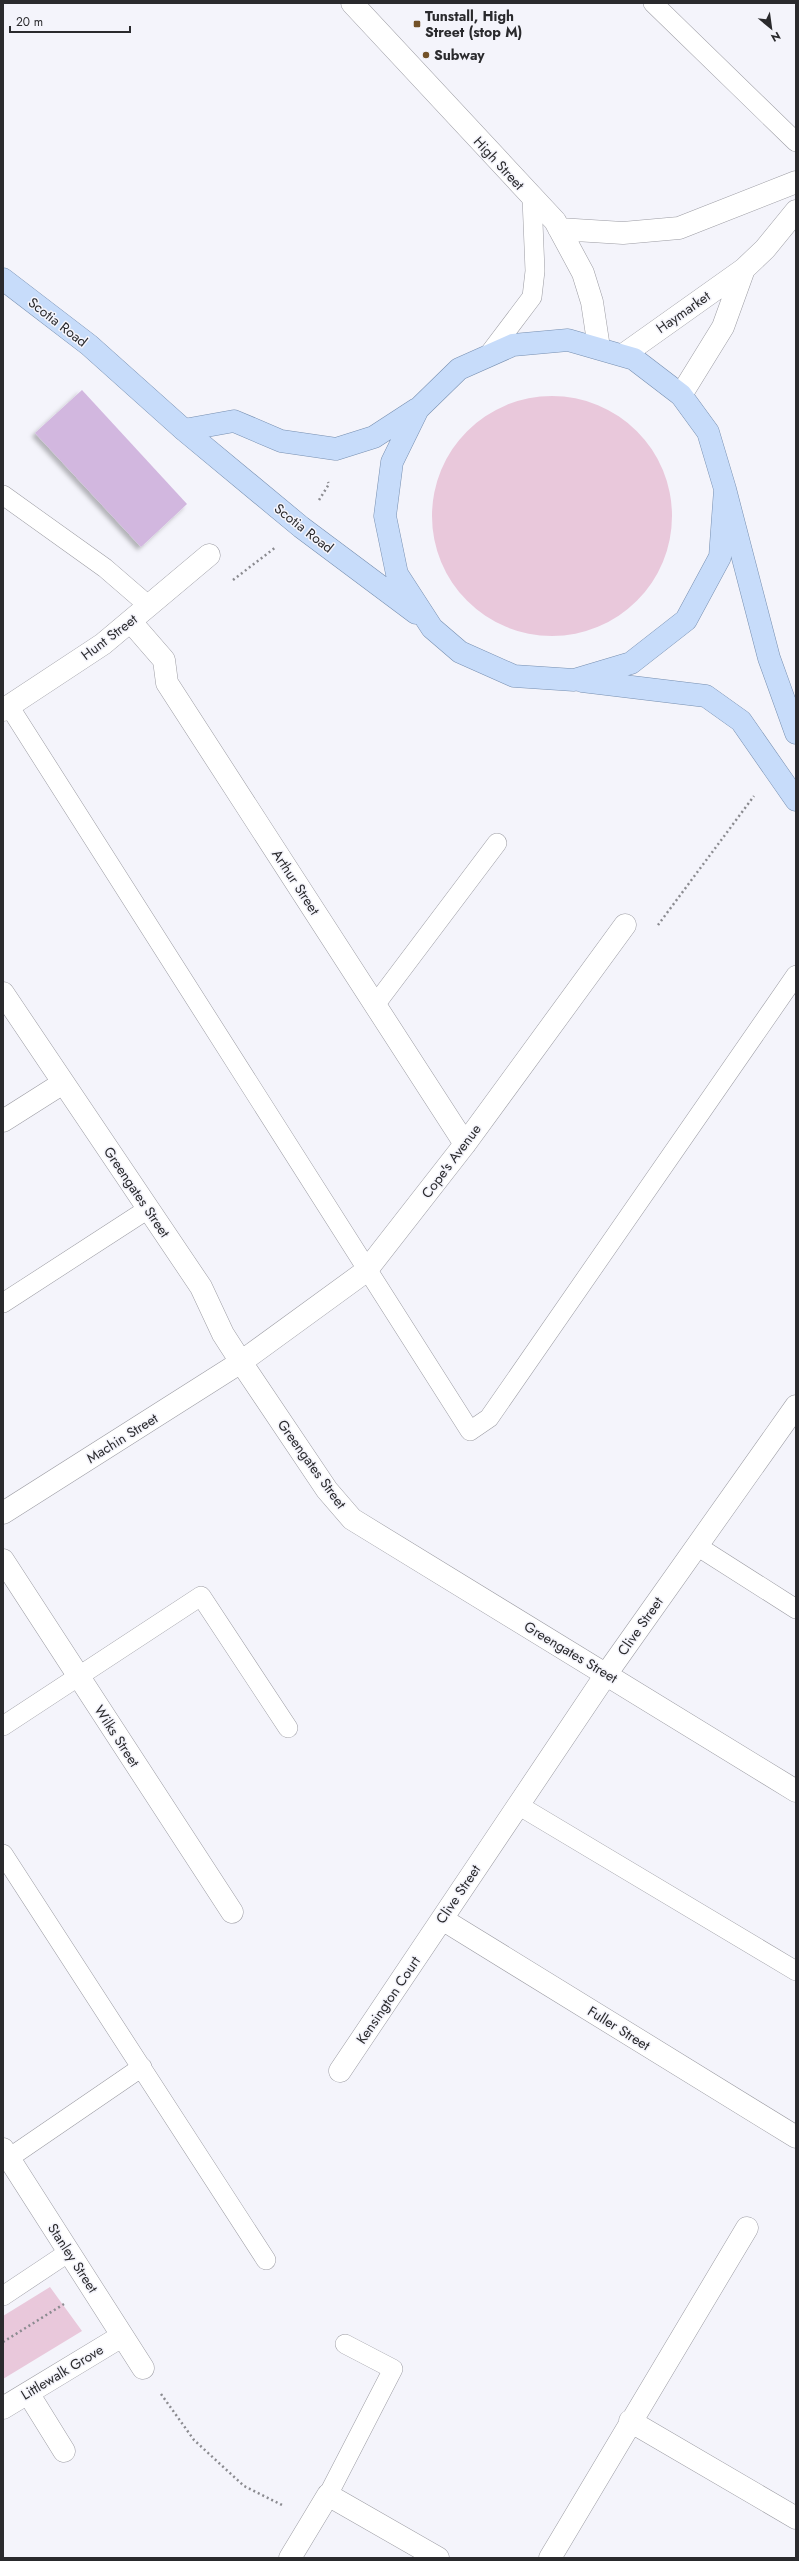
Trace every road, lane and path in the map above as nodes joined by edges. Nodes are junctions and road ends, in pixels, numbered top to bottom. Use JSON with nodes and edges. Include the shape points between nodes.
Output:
{"nodes":[{"id":1,"x":352,"y":3,"type":"edge"},
{"id":2,"x":653,"y":3,"type":"edge"},
{"id":3,"x":796,"y":142,"type":"edge"},
{"id":4,"x":796,"y":182,"type":"edge"},
{"id":5,"x":532,"y":198,"type":"junction"},
{"id":6,"x":796,"y":211,"type":"edge"},
{"id":7,"x":559,"y":229,"type":"junction"},
{"id":8,"x":744,"y":269,"type":"junction"},
{"id":9,"x":3,"y":279,"type":"edge"},
{"id":10,"x":599,"y":348,"type":"junction"},
{"id":11,"x":623,"y":355,"type":"junction"},
{"id":12,"x":486,"y":358,"type":"junction"},
{"id":13,"x":681,"y":394,"type":"junction"},
{"id":14,"x":418,"y":409,"type":"junction"},
{"id":15,"x":184,"y":430,"type":"junction"},
{"id":16,"x":725,"y":489,"type":"junction"},
{"id":17,"x":3,"y":495,"type":"edge"},
{"id":18,"x":209,"y":555,"type":"dead end"},
{"id":19,"x":149,"y":606,"type":"junction"},
{"id":20,"x":131,"y":622,"type":"junction"},
{"id":21,"x":428,"y":622,"type":"junction"},
{"id":22,"x":557,"y":678,"type":"junction"},
{"id":23,"x":6,"y":708,"type":"edge"},
{"id":24,"x":796,"y":733,"type":"edge"},
{"id":25,"x":774,"y":770,"type":"junction"},
{"id":26,"x":796,"y":800,"type":"edge"},
{"id":27,"x":497,"y":843,"type":"dead end"},
{"id":28,"x":625,"y":925,"type":"joint"},
{"id":29,"x":796,"y":975,"type":"edge"},
{"id":30,"x":3,"y":993,"type":"edge"},
{"id":31,"x":375,"y":1005,"type":"junction"},
{"id":32,"x":63,"y":1083,"type":"junction"},
{"id":33,"x":3,"y":1121,"type":"edge"},
{"id":34,"x":465,"y":1144,"type":"junction"},
{"id":35,"x":148,"y":1209,"type":"junction"},
{"id":36,"x":366,"y":1271,"type":"junction"},
{"id":37,"x":3,"y":1303,"type":"edge"},
{"id":38,"x":241,"y":1362,"type":"junction"},
{"id":39,"x":796,"y":1406,"type":"edge"},
{"id":40,"x":788,"y":1431,"type":"edge"},
{"id":41,"x":3,"y":1513,"type":"edge"},
{"id":42,"x":697,"y":1546,"type":"junction"},
{"id":43,"x":3,"y":1560,"type":"edge"},
{"id":44,"x":796,"y":1609,"type":"edge"},
{"id":45,"x":607,"y":1673,"type":"junction"},
{"id":46,"x":79,"y":1677,"type":"junction"},
{"id":47,"x":3,"y":1726,"type":"edge"},
{"id":48,"x":288,"y":1728,"type":"dead end"},
{"id":49,"x":796,"y":1790,"type":"edge"},
{"id":50,"x":518,"y":1805,"type":"junction"},
{"id":51,"x":3,"y":1854,"type":"edge"},
{"id":52,"x":232,"y":1912,"type":"dead end"},
{"id":53,"x":439,"y":1923,"type":"junction"},
{"id":54,"x":796,"y":1971,"type":"edge"},
{"id":55,"x":142,"y":2067,"type":"junction"},
{"id":56,"x":340,"y":2071,"type":"dead end"},
{"id":57,"x":796,"y":2137,"type":"edge"},
{"id":58,"x":6,"y":2154,"type":"edge"},
{"id":59,"x":747,"y":2228,"type":"dead end"},
{"id":60,"x":69,"y":2252,"type":"junction"},
{"id":61,"x":266,"y":2260,"type":"dead end"},
{"id":62,"x":92,"y":2287,"type":"junction"},
{"id":63,"x":3,"y":2296,"type":"edge"},
{"id":64,"x":122,"y":2336,"type":"junction"},
{"id":65,"x":3,"y":2342,"type":"edge"},
{"id":66,"x":345,"y":2344,"type":"dead end"},
{"id":67,"x":143,"y":2368,"type":"joint"},
{"id":68,"x":28,"y":2393,"type":"junction"},
{"id":69,"x":3,"y":2408,"type":"edge"},
{"id":70,"x":630,"y":2421,"type":"junction"},
{"id":71,"x":64,"y":2451,"type":"dead end"},
{"id":72,"x":328,"y":2496,"type":"junction"},
{"id":73,"x":796,"y":2518,"type":"edge"},
{"id":74,"x":313,"y":2521,"type":"junction"},
{"id":75,"x":290,"y":2558,"type":"edge"},
{"id":76,"x":438,"y":2558,"type":"edge"},
{"id":77,"x":550,"y":2558,"type":"edge"}],
"edges":[{"from":1,"to":5,"type":"street","name":"High Street"},
{"from":2,"to":3,"type":"lane"},
{"from":4,"to":7,"type":"street","via":[[679,228],[623,233]]},
{"from":5,"to":7,"type":"street","name":"High Street","via":[[555,221]]},
{"from":5,"to":12,"type":"lane","via":[[535,271],[532,297]]},
{"from":6,"to":8,"type":"street","name":"Haymarket"},
{"from":7,"to":10,"type":"street","name":"High Street","via":[[583,273],[592,302]]},
{"from":8,"to":11,"type":"street","name":"Haymarket"},
{"from":8,"to":13,"type":"street","name":"Haymarket","via":[[723,327]]},
{"from":9,"to":15,"type":"main road","name":"Scotia Road","via":[[89,345]]},
{"from":10,"to":11,"type":"main road"},
{"from":10,"to":12,"type":"main road","via":[[568,340],[513,345]]},
{"from":11,"to":13,"type":"main road","via":[[634,359]]},
{"from":12,"to":14,"type":"main road","via":[[459,369]]},
{"from":13,"to":16,"type":"main road","via":[[708,432]]},
{"from":14,"to":15,"type":"main road","via":[[374,437],[336,449],[281,441],[234,421]]},
{"from":14,"to":21,"type":"main road","via":[[392,462],[385,516],[397,574]]},
{"from":15,"to":21,"type":"main road","name":"Scotia Road","via":[[301,527]]},
{"from":16,"to":22,"type":"main road","via":[[720,557],[686,620],[631,663],[574,680]]},
{"from":16,"to":24,"type":"main road","via":[[769,658]]},
{"from":17,"to":19,"type":"lane","via":[[106,568]]},
{"from":18,"to":19,"type":"street","name":"Hunt Street"},
{"from":19,"to":20,"type":"street","name":"Hunt Street"},
{"from":20,"to":23,"type":"street","name":"Hunt Street","via":[[104,644]]},
{"from":20,"to":31,"type":"street","name":"Arthur Street","via":[[164,660],[167,683]]},
{"from":21,"to":22,"type":"main road","via":[[460,652],[514,676]]},
{"from":22,"to":25,"type":"main road","via":[[706,696],[741,721]]},
{"from":23,"to":36,"type":"lane"},
{"from":25,"to":26,"type":"main road"},
{"from":25,"to":28,"type":"path","via":[[656,928]]},
{"from":27,"to":31,"type":"lane"},
{"from":28,"to":34,"type":"street","name":"Cope's Avenue"},
{"from":29,"to":36,"type":"lane","via":[[490,1418],[470,1431]]},
{"from":30,"to":32,"type":"street","name":"Greengates Street"},
{"from":31,"to":34,"type":"street","name":"Arthur Street"},
{"from":32,"to":33,"type":"street"},
{"from":32,"to":35,"type":"street","name":"Greengates Street"},
{"from":34,"to":36,"type":"street","name":"Cope's Avenue"},
{"from":35,"to":37,"type":"lane"},
{"from":35,"to":38,"type":"street","name":"Greengates Street","via":[[201,1287],[223,1334]]},
{"from":36,"to":38,"type":"street","name":"Cope's Avenue"},
{"from":38,"to":41,"type":"street","name":"Machin Street"},
{"from":38,"to":45,"type":"street","name":"Greengates Street","via":[[327,1490],[352,1519]]},
{"from":39,"to":40,"type":"street","name":"Clive Street"},
{"from":40,"to":42,"type":"street","name":"Clive Street"},
{"from":42,"to":44,"type":"lane"},
{"from":42,"to":45,"type":"street","name":"Clive Street"},
{"from":43,"to":46,"type":"street","name":"Wilks Street"},
{"from":45,"to":49,"type":"street","name":"Greengates Street"},
{"from":45,"to":50,"type":"street","name":"Clive Street"},
{"from":46,"to":47,"type":"lane"},
{"from":46,"to":48,"type":"lane","via":[[200,1596]]},
{"from":46,"to":52,"type":"street","name":"Wilks Street"},
{"from":50,"to":53,"type":"street","name":"Clive Street"},
{"from":50,"to":54,"type":"lane"},
{"from":51,"to":55,"type":"lane"},
{"from":53,"to":56,"type":"street","name":"Kensington Court"},
{"from":53,"to":57,"type":"street","name":"Fuller Street"},
{"from":55,"to":58,"type":"lane"},
{"from":55,"to":61,"type":"lane"},
{"from":58,"to":60,"type":"street","name":"Stanley Street"},
{"from":59,"to":70,"type":"street"},
{"from":60,"to":62,"type":"street","name":"Stanley Street"},
{"from":60,"to":63,"type":"lane"},
{"from":62,"to":64,"type":"street","name":"Stanley Street"},
{"from":62,"to":65,"type":"path"},
{"from":64,"to":67,"type":"street","name":"Stanley Street"},
{"from":64,"to":68,"type":"street","name":"Littlewalk Grove"},
{"from":66,"to":72,"type":"lane","via":[[393,2369]]},
{"from":67,"to":74,"type":"path","via":[[194,2440],[244,2486]]},
{"from":68,"to":69,"type":"street","name":"Littlewalk Grove"},
{"from":68,"to":71,"type":"street"},
{"from":70,"to":73,"type":"street"},
{"from":70,"to":77,"type":"street"},
{"from":72,"to":74,"type":"street"},
{"from":72,"to":76,"type":"street"},
{"from":74,"to":75,"type":"street"}]}
